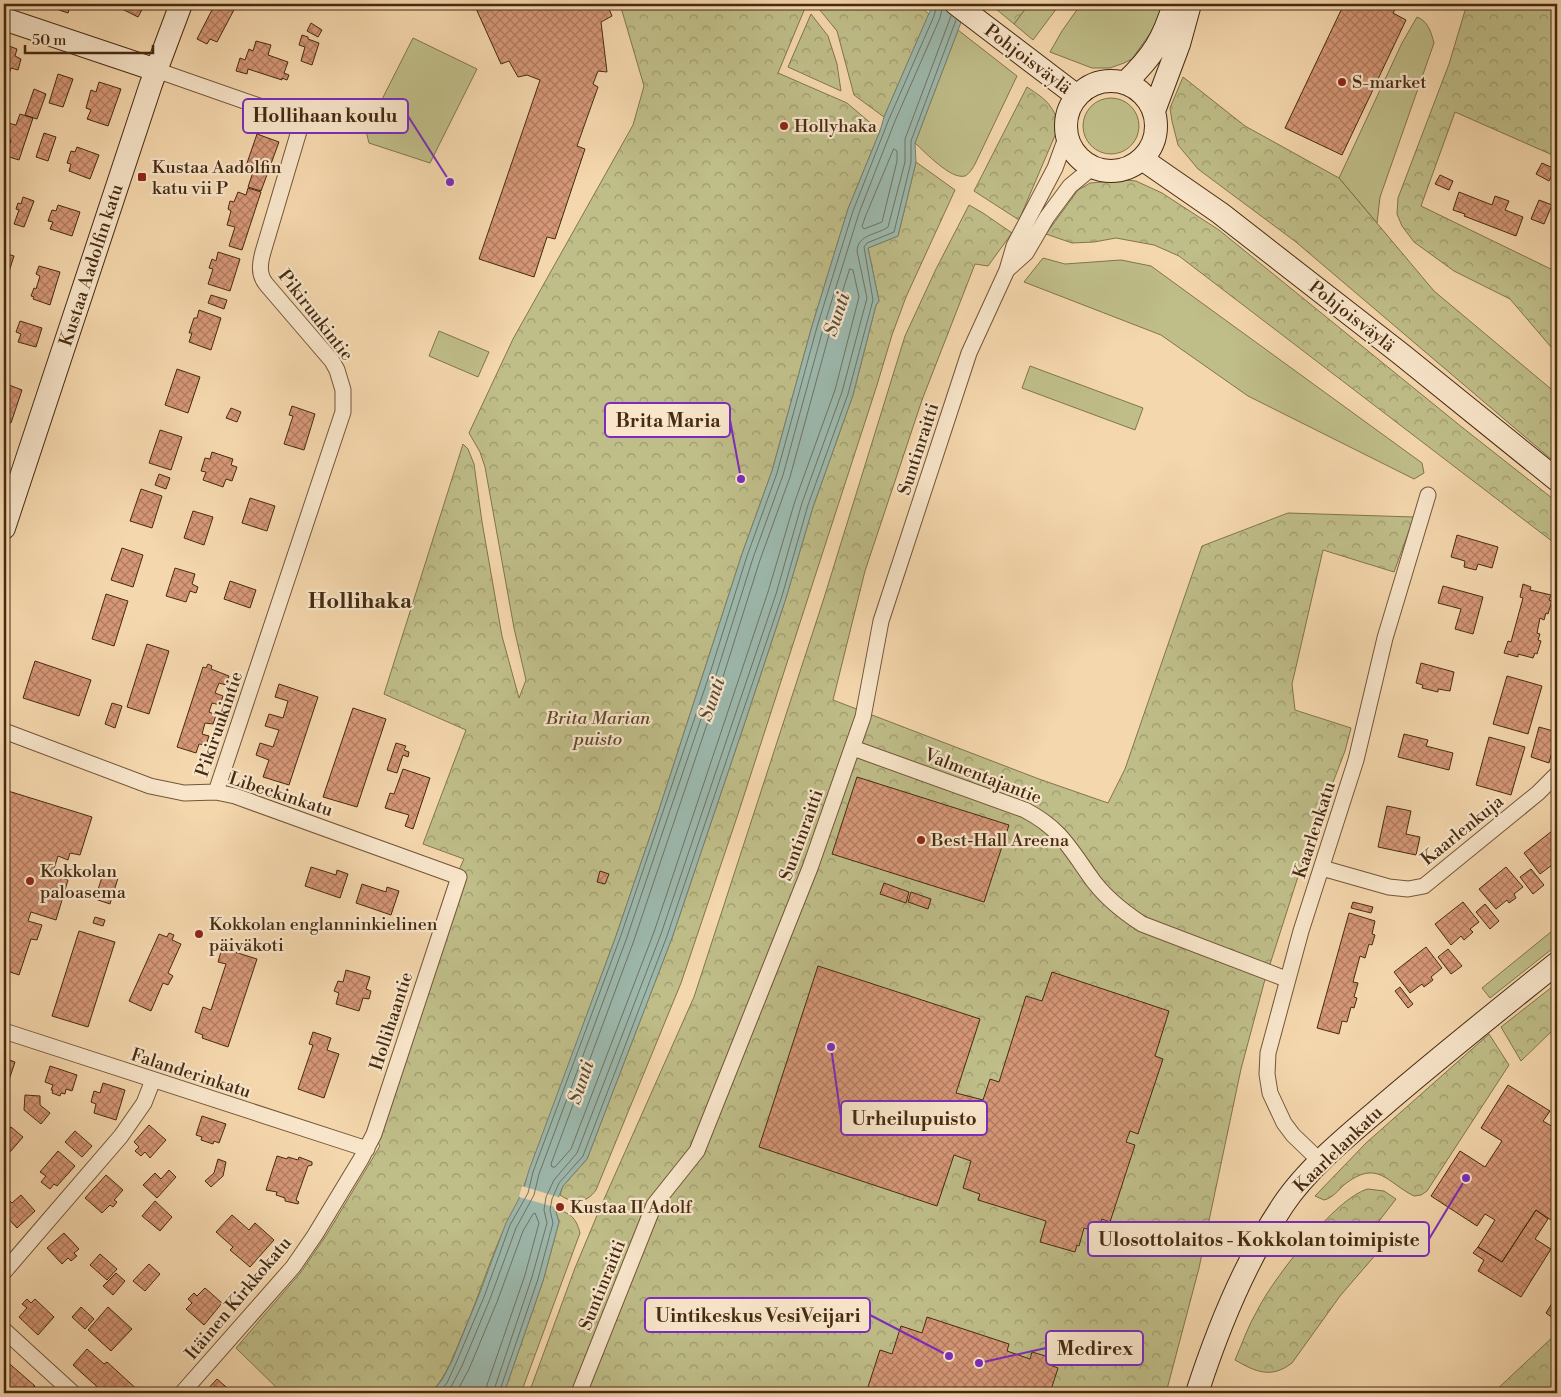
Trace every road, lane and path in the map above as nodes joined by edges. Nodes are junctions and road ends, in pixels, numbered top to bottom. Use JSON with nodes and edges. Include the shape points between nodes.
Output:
{"nodes":[{"id":1,"x":181,"y":4,"type":"edge"},
{"id":2,"x":956,"y":4,"type":"edge"},
{"id":3,"x":1174,"y":4,"type":"edge"},
{"id":4,"x":1190,"y":4,"type":"edge"},
{"id":5,"x":4,"y":19,"type":"edge"},
{"id":6,"x":156,"y":70,"type":"junction"},
{"id":7,"x":1125,"y":83,"type":"junction"},
{"id":8,"x":1077,"y":96,"type":"junction"},
{"id":9,"x":1154,"y":111,"type":"junction"},
{"id":10,"x":1067,"y":135,"type":"junction"},
{"id":11,"x":1142,"y":159,"type":"junction"},
{"id":12,"x":1093,"y":167,"type":"junction"},
{"id":13,"x":1007,"y":270,"type":"junction"},
{"id":14,"x":1557,"y":480,"type":"edge"},
{"id":15,"x":1428,"y":495,"type":"dead end"},
{"id":16,"x":4,"y":528,"type":"edge"},
{"id":17,"x":4,"y":731,"type":"edge"},
{"id":18,"x":853,"y":748,"type":"junction"},
{"id":19,"x":1557,"y":774,"type":"edge"},
{"id":20,"x":216,"y":792,"type":"junction"},
{"id":21,"x":1322,"y":868,"type":"junction"},
{"id":22,"x":459,"y":877,"type":"joint"},
{"id":23,"x":1557,"y":963,"type":"edge"},
{"id":24,"x":1286,"y":980,"type":"junction"},
{"id":25,"x":4,"y":1031,"type":"edge"},
{"id":26,"x":153,"y":1080,"type":"junction"},
{"id":27,"x":367,"y":1149,"type":"junction"},
{"id":28,"x":1321,"y":1162,"type":"junction"},
{"id":29,"x":4,"y":1272,"type":"edge"},
{"id":30,"x":4,"y":1330,"type":"edge"},
{"id":31,"x":73,"y":1393,"type":"edge"},
{"id":32,"x":182,"y":1393,"type":"edge"},
{"id":33,"x":579,"y":1393,"type":"edge"},
{"id":34,"x":1197,"y":1393,"type":"edge"}],
"edges":[{"from":1,"to":6,"type":"main road","name":"Kustaa Aadolfin katu"},
{"from":2,"to":8,"type":"main road","name":"Pohjoisväylä"},
{"from":3,"to":7,"type":"main road","via":[[1154,51]]},
{"from":4,"to":9,"type":"main road","via":[[1180,44]]},
{"from":5,"to":6,"type":"main road"},
{"from":6,"to":16,"type":"main road","name":"Kustaa Aadolfin katu"},
{"from":6,"to":20,"type":"street","name":"Pikiruukintie","via":[[302,121],[261,262],[262,276],[332,361],[342,380],[344,401]]},
{"from":7,"to":8,"type":"main road","via":[[1115,80],[1094,84]]},
{"from":7,"to":9,"type":"main road","via":[[1143,93]]},
{"from":8,"to":10,"type":"main road","via":[[1068,114]]},
{"from":9,"to":11,"type":"main road","via":[[1155,136]]},
{"from":10,"to":12,"type":"main road","via":[[1076,154]]},
{"from":10,"to":13,"type":"street","name":"Suntinraitti","via":[[1055,168],[1014,246]]},
{"from":11,"to":12,"type":"main road","via":[[1118,170]]},
{"from":11,"to":14,"type":"main road","name":"Pohjoisväylä","via":[[1220,213]]},
{"from":12,"to":13,"type":"street","name":"Suntinraitti","via":[[1070,186],[1026,253]]},
{"from":13,"to":18,"type":"street","name":"Suntinraitti","via":[[969,353],[881,622],[863,717]]},
{"from":15,"to":21,"type":"street","name":"Kaarlenkatu","via":[[1385,638],[1356,760]]},
{"from":17,"to":20,"type":"street","name":"Libeckinkatu","via":[[150,786],[184,793]]},
{"from":18,"to":24,"type":"street","name":"Valmentajantie","via":[[1042,819],[1061,836],[1089,876],[1122,911],[1142,924]]},
{"from":18,"to":33,"type":"street","name":"Suntinraitti","via":[[810,868],[698,1151],[654,1205]]},
{"from":19,"to":21,"type":"street","name":"Kaarlenkuja","via":[[1424,886],[1408,889],[1389,887]]},
{"from":20,"to":22,"type":"street","name":"Libeckinkatu"},
{"from":21,"to":24,"type":"street","name":"Kaarlenkatu"},
{"from":22,"to":27,"type":"street","name":"Hollihaantie"},
{"from":23,"to":28,"type":"main road","name":"Kaarlelankatu","via":[[1417,1076]]},
{"from":24,"to":28,"type":"street","name":"Kaarlenkatu","via":[[1268,1053],[1270,1093],[1289,1129]]},
{"from":25,"to":26,"type":"street","name":"Falanderinkatu"},
{"from":26,"to":27,"type":"street","name":"Falanderinkatu"},
{"from":26,"to":29,"type":"street","via":[[144,1103],[121,1136]]},
{"from":27,"to":32,"type":"street","name":"Itäinen Kirkkokatu","via":[[293,1267]]},
{"from":28,"to":34,"type":"main road","name":"Kaarlelankatu","via":[[1283,1204],[1258,1245],[1232,1298]]},
{"from":30,"to":31,"type":"street"}]}
